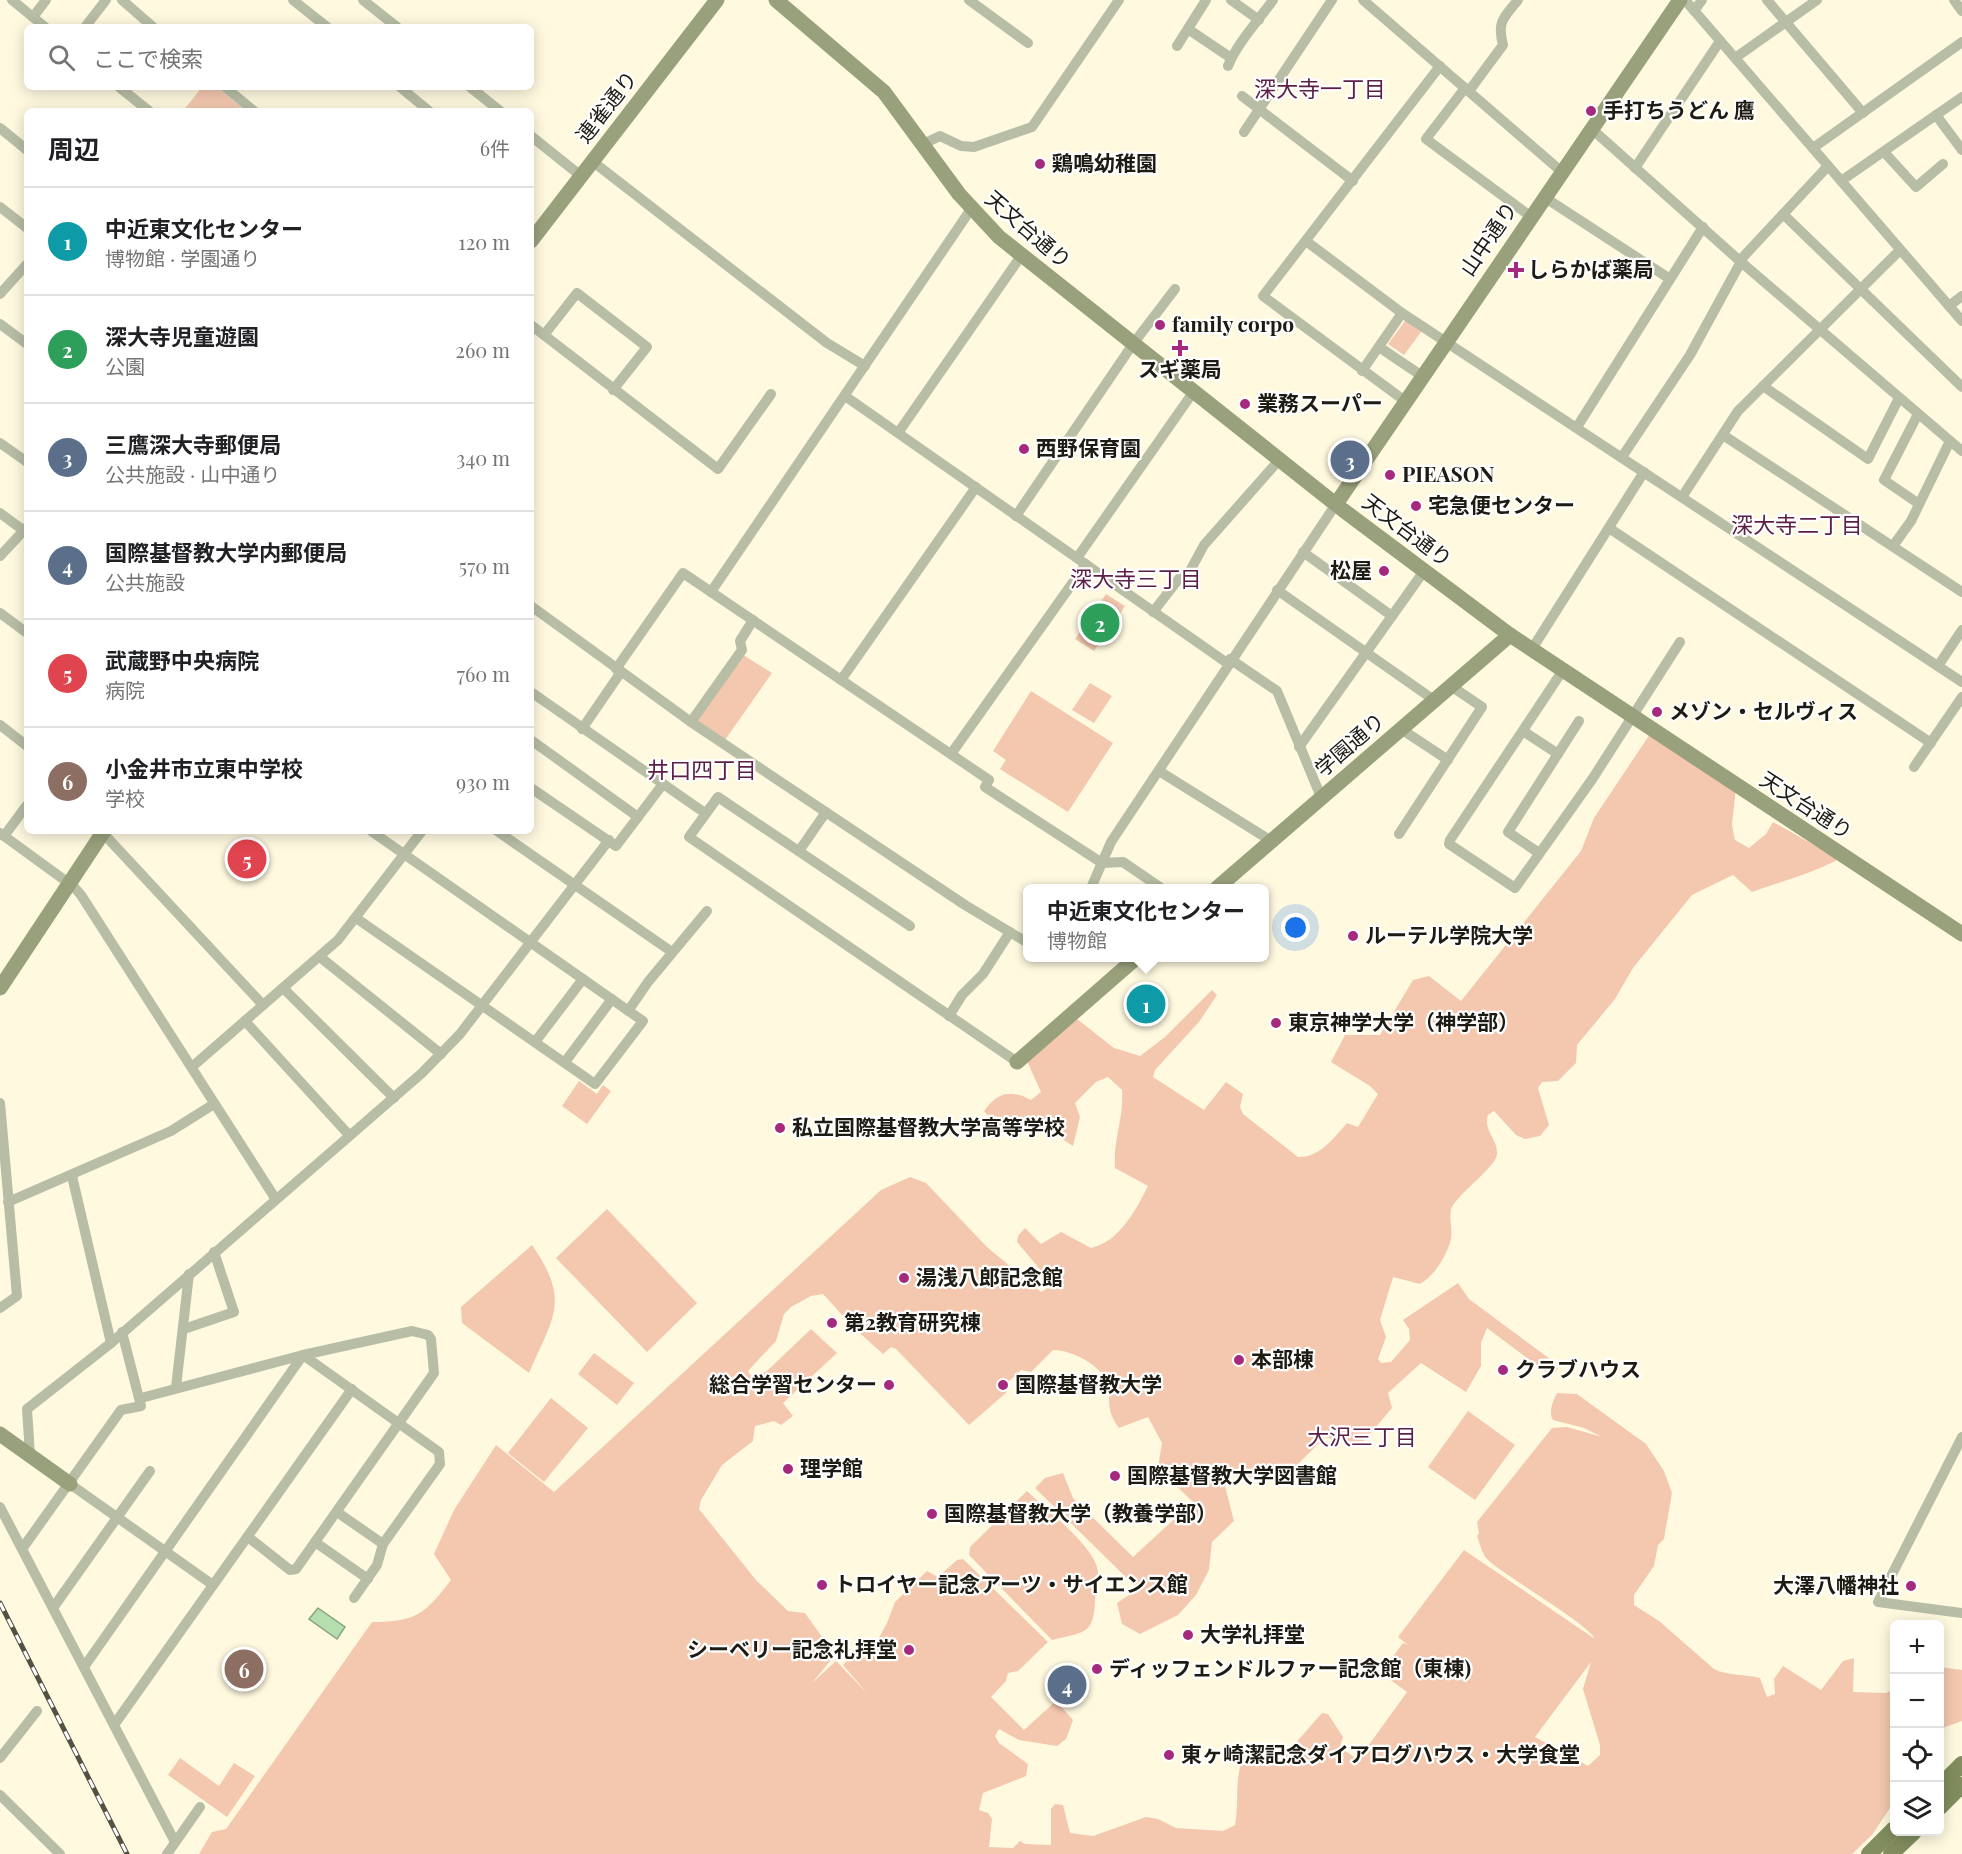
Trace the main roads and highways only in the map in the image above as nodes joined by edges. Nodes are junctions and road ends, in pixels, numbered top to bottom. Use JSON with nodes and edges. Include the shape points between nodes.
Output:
{"nodes":[{"id":1,"x":717,"y":0,"type":"edge"},
{"id":2,"x":776,"y":0,"type":"edge"},
{"id":3,"x":1682,"y":0,"type":"edge"},
{"id":4,"x":534,"y":236,"type":"edge"},
{"id":5,"x":1336,"y":504,"type":"junction"},
{"id":6,"x":1510,"y":635,"type":"junction"},
{"id":7,"x":102,"y":834,"type":"edge"},
{"id":8,"x":1222,"y":884,"type":"edge"},
{"id":9,"x":1962,"y":934,"type":"edge"},
{"id":10,"x":1130,"y":962,"type":"edge"},
{"id":11,"x":0,"y":988,"type":"edge"},
{"id":12,"x":1017,"y":1062,"type":"road end"},
{"id":13,"x":0,"y":1434,"type":"edge"},
{"id":14,"x":70,"y":1484,"type":"road end"},
{"id":15,"x":1962,"y":1764,"type":"edge"},
{"id":16,"x":1944,"y":1782,"type":"edge"},
{"id":17,"x":1962,"y":1785,"type":"edge"},
{"id":18,"x":1944,"y":1804,"type":"edge"},
{"id":19,"x":1944,"y":1806,"type":"edge"},
{"id":20,"x":1962,"y":1808,"type":"edge"},
{"id":21,"x":1890,"y":1833,"type":"edge"},
{"id":22,"x":1910,"y":1836,"type":"edge"},
{"id":23,"x":1869,"y":1854,"type":"edge"},
{"id":24,"x":1891,"y":1854,"type":"edge"}],
"edges":[{"from":1,"to":4,"type":"main road","name":"連雀通り"},
{"from":2,"to":5,"type":"main road","name":"天文台通り","via":[[884,92],[971,209],[1021,256]]},
{"from":3,"to":5,"type":"main road","name":"山中通り","via":[[1530,216]]},
{"from":5,"to":6,"type":"main road","name":"天文台通り"},
{"from":6,"to":8,"type":"main road","name":"学園通り"},
{"from":6,"to":9,"type":"main road","name":"天文台通り"},
{"from":7,"to":11,"type":"main road"},
{"from":10,"to":12,"type":"main road"},
{"from":13,"to":14,"type":"main road"},
{"from":15,"to":16,"type":"main road"},
{"from":17,"to":18,"type":"main road"},
{"from":19,"to":20,"type":"main road","via":[[1952,1803]]},
{"from":21,"to":23,"type":"main road"},
{"from":22,"to":24,"type":"main road"}]}
